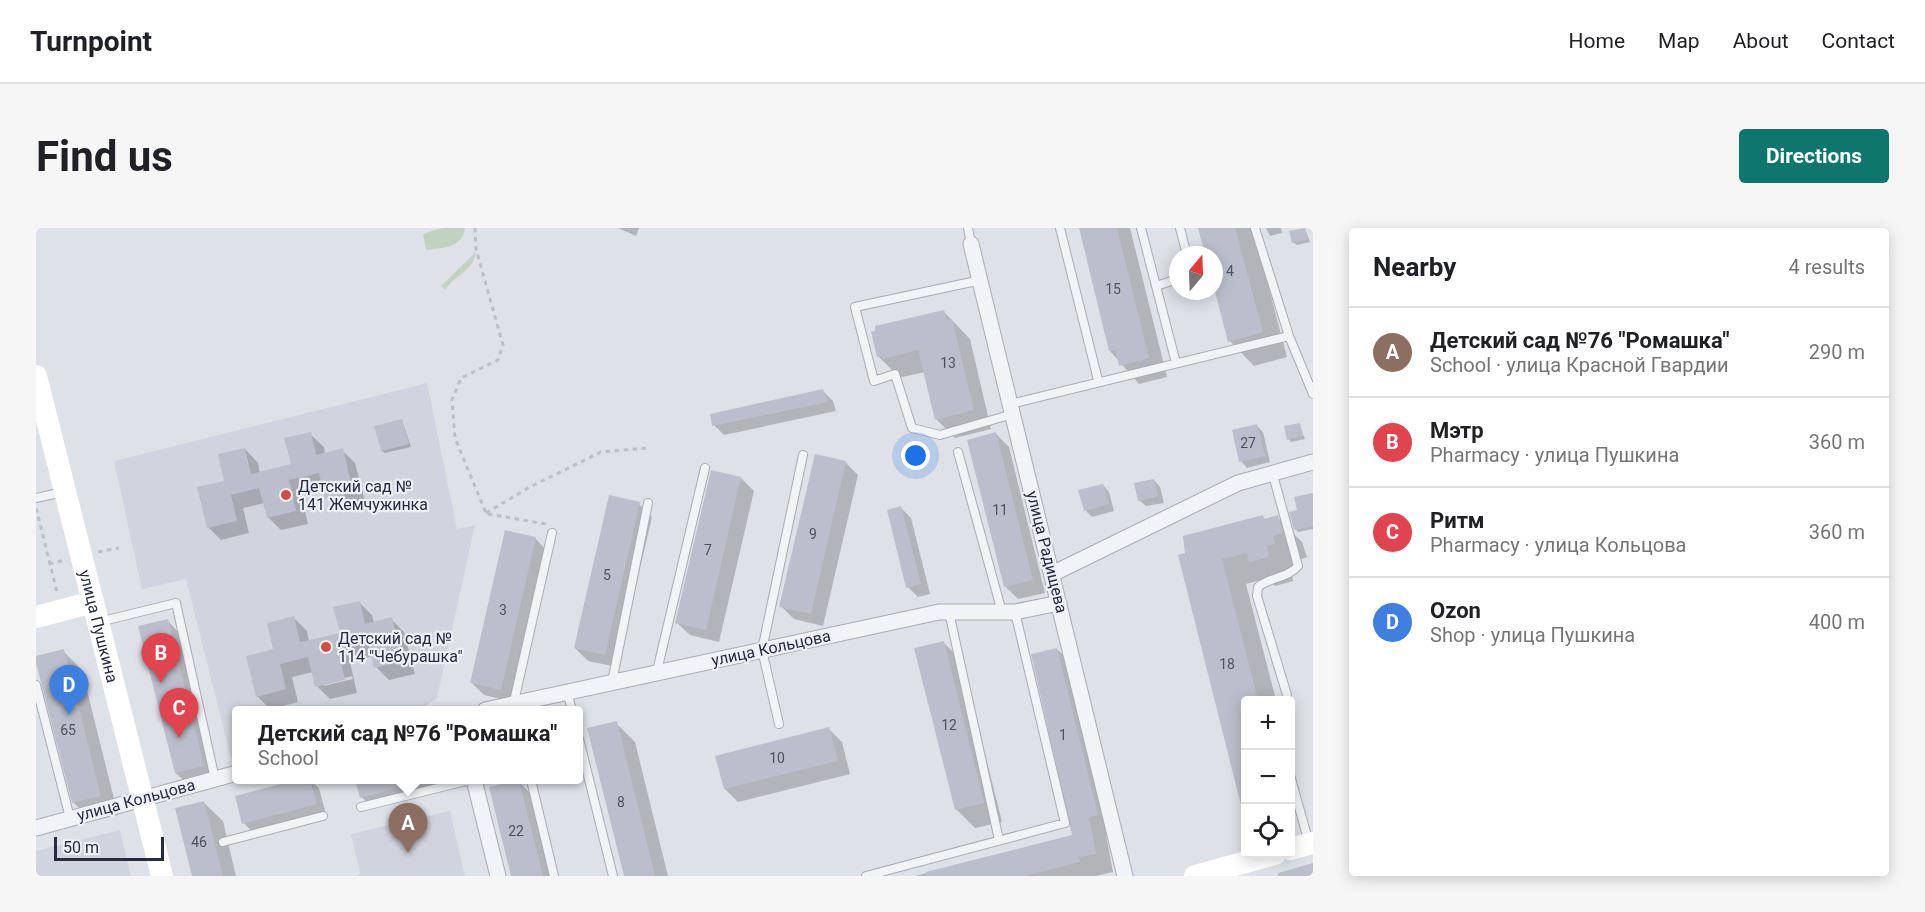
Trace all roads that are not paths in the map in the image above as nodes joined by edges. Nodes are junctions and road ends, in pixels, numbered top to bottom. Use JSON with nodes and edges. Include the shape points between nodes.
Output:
{"nodes":[{"id":1,"x":968,"y":228,"type":"edge"},
{"id":2,"x":1060,"y":228,"type":"edge"},
{"id":3,"x":1141,"y":228,"type":"edge"},
{"id":4,"x":1180,"y":228,"type":"edge"},
{"id":5,"x":1255,"y":228,"type":"edge"},
{"id":6,"x":971,"y":244,"type":"joint"},
{"id":7,"x":1185,"y":246,"type":"edge"},
{"id":8,"x":982,"y":280,"type":"junction"},
{"id":9,"x":1169,"y":281,"type":"edge"},
{"id":10,"x":1156,"y":285,"type":"junction"},
{"id":11,"x":1289,"y":336,"type":"junction"},
{"id":12,"x":1176,"y":363,"type":"junction"},
{"id":13,"x":36,"y":376,"type":"edge"},
{"id":14,"x":1098,"y":380,"type":"junction"},
{"id":15,"x":1313,"y":394,"type":"edge"},
{"id":16,"x":1011,"y":409,"type":"junction"},
{"id":17,"x":958,"y":452,"type":"dead end"},
{"id":18,"x":803,"y":455,"type":"dead end"},
{"id":19,"x":1313,"y":462,"type":"edge"},
{"id":20,"x":705,"y":468,"type":"dead end"},
{"id":21,"x":1273,"y":475,"type":"junction"},
{"id":22,"x":65,"y":491,"type":"junction"},
{"id":23,"x":36,"y":498,"type":"edge"},
{"id":24,"x":648,"y":503,"type":"dead end"},
{"id":25,"x":554,"y":530,"type":"road end"},
{"id":26,"x":1052,"y":574,"type":"junction"},
{"id":27,"x":1059,"y":603,"type":"junction"},
{"id":28,"x":95,"y":612,"type":"junction"},
{"id":29,"x":949,"y":612,"type":"junction"},
{"id":30,"x":1008,"y":612,"type":"junction"},
{"id":31,"x":36,"y":617,"type":"edge"},
{"id":32,"x":762,"y":650,"type":"junction"},
{"id":33,"x":657,"y":671,"type":"junction"},
{"id":34,"x":612,"y":682,"type":"junction"},
{"id":35,"x":36,"y":685,"type":"edge"},
{"id":36,"x":567,"y":692,"type":"junction"},
{"id":37,"x":1287,"y":696,"type":"edge"},
{"id":38,"x":514,"y":706,"type":"edge"},
{"id":39,"x":518,"y":706,"type":"edge"},
{"id":40,"x":571,"y":706,"type":"edge"},
{"id":41,"x":779,"y":724,"type":"dead end"},
{"id":42,"x":583,"y":755,"type":"edge"},
{"id":43,"x":232,"y":774,"type":"edge"},
{"id":44,"x":215,"y":779,"type":"junction"},
{"id":45,"x":456,"y":784,"type":"edge"},
{"id":46,"x":473,"y":784,"type":"edge"},
{"id":47,"x":532,"y":784,"type":"edge"},
{"id":48,"x":142,"y":798,"type":"junction"},
{"id":49,"x":1295,"y":800,"type":"edge"},
{"id":50,"x":362,"y":807,"type":"dead end"},
{"id":51,"x":323,"y":816,"type":"dead end"},
{"id":52,"x":70,"y":818,"type":"junction"},
{"id":53,"x":36,"y":828,"type":"edge"},
{"id":54,"x":999,"y":840,"type":"junction"},
{"id":55,"x":223,"y":842,"type":"dead end"},
{"id":56,"x":1304,"y":845,"type":"edge"},
{"id":57,"x":1260,"y":858,"type":"edge"},
{"id":58,"x":162,"y":876,"type":"edge"},
{"id":59,"x":498,"y":876,"type":"edge"},
{"id":60,"x":554,"y":876,"type":"edge"},
{"id":61,"x":613,"y":876,"type":"edge"},
{"id":62,"x":866,"y":876,"type":"edge"},
{"id":63,"x":1125,"y":876,"type":"edge"},
{"id":64,"x":1195,"y":876,"type":"edge"}],
"edges":[{"from":1,"to":6,"type":"lane","name":"улица Радищева"},
{"from":2,"to":14,"type":"lane"},
{"from":3,"to":10,"type":"lane"},
{"from":4,"to":7,"type":"lane"},
{"from":5,"to":11,"type":"lane"},
{"from":6,"to":8,"type":"street","name":"улица Радищева"},
{"from":8,"to":16,"type":"street","name":"улица Радищева"},
{"from":8,"to":16,"type":"lane","via":[[855,307],[874,381],[895,374],[912,428],[940,435]]},
{"from":9,"to":10,"type":"lane"},
{"from":10,"to":12,"type":"lane"},
{"from":11,"to":12,"type":"lane"},
{"from":11,"to":15,"type":"lane"},
{"from":12,"to":14,"type":"lane"},
{"from":13,"to":22,"type":"main road","name":"улица Пушкина"},
{"from":14,"to":16,"type":"lane"},
{"from":16,"to":26,"type":"street","name":"улица Радищева"},
{"from":17,"to":30,"type":"lane"},
{"from":18,"to":32,"type":"lane"},
{"from":19,"to":21,"type":"street"},
{"from":20,"to":33,"type":"lane"},
{"from":21,"to":26,"type":"street","via":[[1238,483]]},
{"from":21,"to":37,"type":"lane","via":[[1298,566],[1258,587],[1257,596]]},
{"from":22,"to":23,"type":"lane"},
{"from":22,"to":28,"type":"main road","name":"улица Пушкина"},
{"from":24,"to":34,"type":"lane"},
{"from":25,"to":38,"type":"lane"},
{"from":26,"to":27,"type":"street","name":"улица Радищева"},
{"from":27,"to":30,"type":"street","name":"улица Кольцова"},
{"from":27,"to":63,"type":"street","name":"улица Радищева"},
{"from":28,"to":31,"type":"main road","via":[[61,611]]},
{"from":28,"to":44,"type":"lane","via":[[176,603]]},
{"from":28,"to":48,"type":"main road","name":"улица Пушкина"},
{"from":29,"to":30,"type":"street","name":"улица Кольцова"},
{"from":29,"to":32,"type":"street","name":"улица Кольцова"},
{"from":29,"to":54,"type":"lane"},
{"from":30,"to":54,"type":"lane","via":[[1065,823]]},
{"from":32,"to":33,"type":"street","name":"улица Кольцова"},
{"from":32,"to":41,"type":"lane"},
{"from":33,"to":34,"type":"street","name":"улица Кольцова"},
{"from":34,"to":36,"type":"street","name":"улица Кольцова"},
{"from":35,"to":52,"type":"lane"},
{"from":36,"to":39,"type":"street","name":"улица Кольцова"},
{"from":36,"to":40,"type":"lane"},
{"from":42,"to":61,"type":"lane"},
{"from":43,"to":44,"type":"street","name":"улица Кольцова"},
{"from":44,"to":48,"type":"street","name":"улица Кольцова"},
{"from":45,"to":50,"type":"lane"},
{"from":46,"to":59,"type":"street"},
{"from":47,"to":60,"type":"lane"},
{"from":48,"to":52,"type":"street","name":"улица Кольцова"},
{"from":48,"to":58,"type":"main road","name":"улица Пушкина"},
{"from":49,"to":56,"type":"lane"},
{"from":51,"to":55,"type":"lane"},
{"from":52,"to":53,"type":"street","name":"улица Кольцова"},
{"from":54,"to":62,"type":"lane"},
{"from":57,"to":64,"type":"main road"}]}
